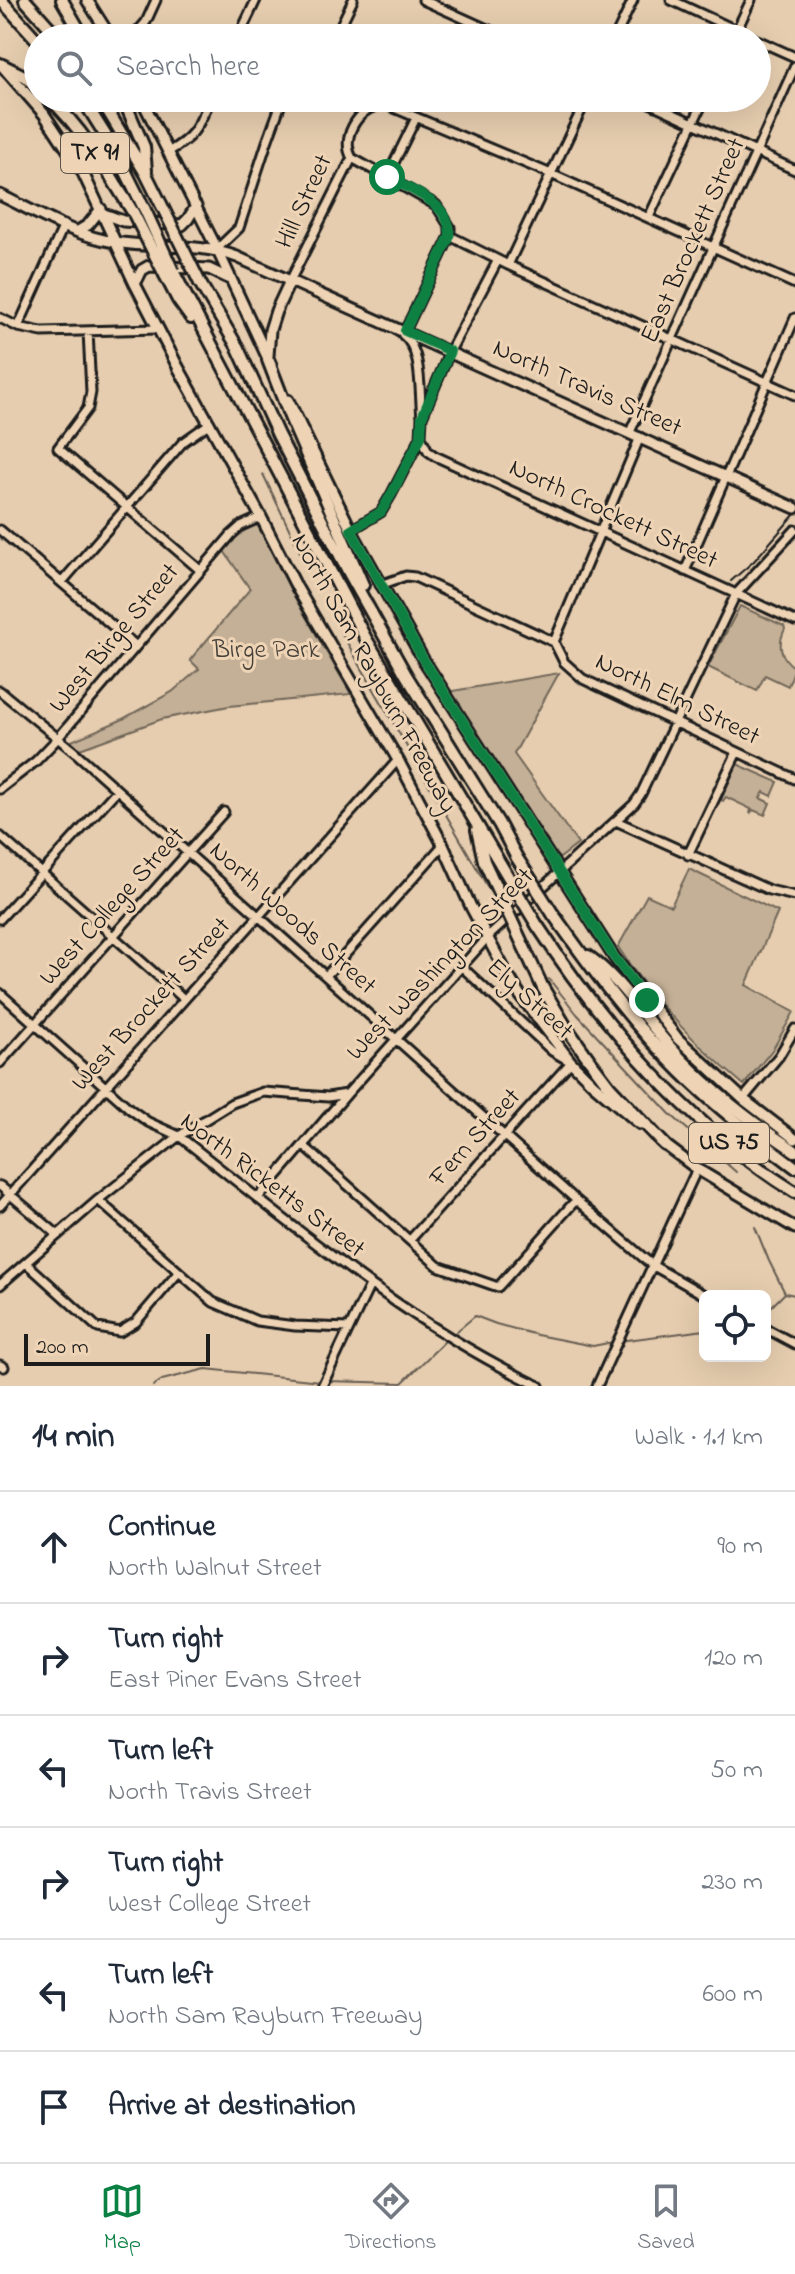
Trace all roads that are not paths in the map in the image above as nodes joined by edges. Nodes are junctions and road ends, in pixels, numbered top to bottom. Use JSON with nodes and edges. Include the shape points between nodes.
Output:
{"nodes":[{"id":1,"x":1,"y":0,"type":"edge"},
{"id":2,"x":25,"y":0,"type":"edge"},
{"id":3,"x":62,"y":0,"type":"edge"},
{"id":4,"x":87,"y":0,"type":"edge"},
{"id":5,"x":156,"y":0,"type":"edge"},
{"id":6,"x":256,"y":0,"type":"edge"},
{"id":7,"x":353,"y":0,"type":"edge"},
{"id":8,"x":423,"y":0,"type":"edge"},
{"id":9,"x":633,"y":0,"type":"edge"},
{"id":10,"x":671,"y":0,"type":"edge"},
{"id":11,"x":751,"y":0,"type":"edge"},
{"id":12,"x":46,"y":24,"type":"edge"},
{"id":13,"x":76,"y":24,"type":"edge"},
{"id":14,"x":102,"y":24,"type":"edge"},
{"id":15,"x":144,"y":24,"type":"edge"},
{"id":16,"x":245,"y":24,"type":"edge"},
{"id":17,"x":341,"y":24,"type":"edge"},
{"id":18,"x":476,"y":24,"type":"edge"},
{"id":19,"x":622,"y":24,"type":"edge"},
{"id":20,"x":716,"y":24,"type":"edge"},
{"id":21,"x":740,"y":24,"type":"edge"},
{"id":22,"x":24,"y":25,"type":"edge"},
{"id":23,"x":771,"y":46,"type":"edge"},
{"id":24,"x":795,"y":57,"type":"edge"},
{"id":25,"x":0,"y":64,"type":"edge"},
{"id":26,"x":795,"y":66,"type":"edge"},
{"id":27,"x":24,"y":76,"type":"edge"},
{"id":28,"x":24,"y":91,"type":"edge"},
{"id":29,"x":42,"y":112,"type":"edge"},
{"id":30,"x":62,"y":112,"type":"edge"},
{"id":31,"x":91,"y":112,"type":"edge"},
{"id":32,"x":108,"y":112,"type":"edge"},
{"id":33,"x":129,"y":112,"type":"edge"},
{"id":34,"x":148,"y":112,"type":"edge"},
{"id":35,"x":204,"y":112,"type":"edge"},
{"id":36,"x":278,"y":112,"type":"edge"},
{"id":37,"x":365,"y":112,"type":"edge"},
{"id":38,"x":403,"y":112,"type":"edge"},
{"id":39,"x":580,"y":112,"type":"edge"},
{"id":40,"x":669,"y":112,"type":"edge"},
{"id":41,"x":698,"y":112,"type":"edge"},
{"id":42,"x":416,"y":118,"type":"junction"},
{"id":43,"x":693,"y":123,"type":"junction"},
{"id":44,"x":168,"y":152,"type":"junction"},
{"id":45,"x":757,"y":152,"type":"junction"},
{"id":46,"x":352,"y":158,"type":"junction"},
{"id":47,"x":795,"y":170,"type":"edge"},
{"id":48,"x":146,"y":174,"type":"junction"},
{"id":49,"x":551,"y":174,"type":"junction"},
{"id":50,"x":387,"y":177,"type":"junction"},
{"id":51,"x":0,"y":195,"type":"edge"},
{"id":52,"x":196,"y":206,"type":"junction"},
{"id":53,"x":102,"y":212,"type":"junction"},
{"id":54,"x":139,"y":212,"type":"junction"},
{"id":55,"x":649,"y":217,"type":"junction"},
{"id":56,"x":64,"y":225,"type":"junction"},
{"id":57,"x":78,"y":231,"type":"junction"},
{"id":58,"x":450,"y":236,"type":"junction"},
{"id":59,"x":115,"y":242,"type":"junction"},
{"id":60,"x":714,"y":247,"type":"junction"},
{"id":61,"x":217,"y":249,"type":"junction"},
{"id":62,"x":498,"y":260,"type":"junction"},
{"id":63,"x":508,"y":265,"type":"junction"},
{"id":64,"x":230,"y":279,"type":"junction"},
{"id":65,"x":290,"y":281,"type":"junction"},
{"id":66,"x":135,"y":284,"type":"junction"},
{"id":67,"x":795,"y":284,"type":"edge"},
{"id":68,"x":0,"y":318,"type":"edge"},
{"id":69,"x":795,"y":318,"type":"edge"},
{"id":70,"x":389,"y":324,"type":"junction"},
{"id":71,"x":18,"y":327,"type":"junction"},
{"id":72,"x":158,"y":329,"type":"junction"},
{"id":73,"x":88,"y":331,"type":"junction"},
{"id":74,"x":405,"y":331,"type":"junction"},
{"id":75,"x":672,"y":338,"type":"junction"},
{"id":76,"x":450,"y":351,"type":"junction"},
{"id":77,"x":268,"y":360,"type":"junction"},
{"id":78,"x":766,"y":382,"type":"junction"},
{"id":79,"x":795,"y":395,"type":"edge"},
{"id":80,"x":422,"y":417,"type":"junction"},
{"id":81,"x":210,"y":423,"type":"junction"},
{"id":82,"x":630,"y":432,"type":"junction"},
{"id":83,"x":421,"y":437,"type":"junction"},
{"id":84,"x":640,"y":437,"type":"junction"},
{"id":85,"x":727,"y":477,"type":"junction"},
{"id":86,"x":126,"y":507,"type":"junction"},
{"id":87,"x":795,"y":508,"type":"edge"},
{"id":88,"x":261,"y":517,"type":"junction"},
{"id":89,"x":0,"y":530,"type":"edge"},
{"id":90,"x":351,"y":530,"type":"junction"},
{"id":91,"x":795,"y":530,"type":"edge"},
{"id":92,"x":602,"y":533,"type":"junction"},
{"id":93,"x":200,"y":570,"type":"junction"},
{"id":94,"x":685,"y":571,"type":"junction"},
{"id":95,"x":62,"y":582,"type":"junction"},
{"id":96,"x":380,"y":585,"type":"junction"},
{"id":97,"x":736,"y":594,"type":"junction"},
{"id":98,"x":795,"y":621,"type":"edge"},
{"id":99,"x":384,"y":635,"type":"junction"},
{"id":100,"x":554,"y":642,"type":"junction"},
{"id":101,"x":135,"y":645,"type":"junction"},
{"id":102,"x":0,"y":691,"type":"edge"},
{"id":103,"x":674,"y":723,"type":"junction"},
{"id":104,"x":58,"y":738,"type":"junction"},
{"id":105,"x":737,"y":752,"type":"junction"},
{"id":106,"x":398,"y":760,"type":"junction"},
{"id":107,"x":795,"y":779,"type":"edge"},
{"id":108,"x":0,"y":789,"type":"edge"},
{"id":109,"x":117,"y":790,"type":"junction"},
{"id":110,"x":224,"y":812,"type":"dead end"},
{"id":111,"x":474,"y":820,"type":"junction"},
{"id":112,"x":616,"y":821,"type":"junction"},
{"id":113,"x":0,"y":836,"type":"edge"},
{"id":114,"x":443,"y":845,"type":"junction"},
{"id":115,"x":188,"y":853,"type":"junction"},
{"id":116,"x":688,"y":855,"type":"junction"},
{"id":117,"x":559,"y":871,"type":"junction"},
{"id":118,"x":41,"y":873,"type":"junction"},
{"id":119,"x":795,"y":896,"type":"edge"},
{"id":120,"x":258,"y":916,"type":"junction"},
{"id":121,"x":0,"y":919,"type":"edge"},
{"id":122,"x":113,"y":936,"type":"junction"},
{"id":123,"x":488,"y":938,"type":"junction"},
{"id":124,"x":577,"y":947,"type":"junction"},
{"id":125,"x":462,"y":967,"type":"junction"},
{"id":126,"x":326,"y":976,"type":"junction"},
{"id":127,"x":0,"y":993,"type":"edge"},
{"id":128,"x":184,"y":999,"type":"junction"},
{"id":129,"x":35,"y":1024,"type":"junction"},
{"id":130,"x":795,"y":1029,"type":"edge"},
{"id":131,"x":396,"y":1039,"type":"junction"},
{"id":132,"x":792,"y":1042,"type":"edge"},
{"id":133,"x":571,"y":1062,"type":"junction"},
{"id":134,"x":0,"y":1063,"type":"edge"},
{"id":135,"x":106,"y":1086,"type":"junction"},
{"id":136,"x":347,"y":1094,"type":"junction"},
{"id":137,"x":743,"y":1099,"type":"junction"},
{"id":138,"x":179,"y":1136,"type":"junction"},
{"id":139,"x":505,"y":1136,"type":"junction"},
{"id":140,"x":795,"y":1139,"type":"edge"},
{"id":141,"x":665,"y":1145,"type":"junction"},
{"id":142,"x":304,"y":1146,"type":"junction"},
{"id":143,"x":795,"y":1151,"type":"edge"},
{"id":144,"x":795,"y":1167,"type":"edge"},
{"id":145,"x":697,"y":1169,"type":"junction"},
{"id":146,"x":0,"y":1186,"type":"edge"},
{"id":147,"x":795,"y":1192,"type":"edge"},
{"id":148,"x":10,"y":1195,"type":"junction"},
{"id":149,"x":258,"y":1198,"type":"junction"},
{"id":150,"x":98,"y":1200,"type":"junction"},
{"id":151,"x":576,"y":1200,"type":"junction"},
{"id":152,"x":0,"y":1206,"type":"edge"},
{"id":153,"x":795,"y":1228,"type":"edge"},
{"id":154,"x":58,"y":1235,"type":"junction"},
{"id":155,"x":410,"y":1240,"type":"junction"},
{"id":156,"x":26,"y":1263,"type":"junction"},
{"id":157,"x":652,"y":1265,"type":"junction"},
{"id":158,"x":178,"y":1273,"type":"junction"},
{"id":159,"x":0,"y":1285,"type":"edge"},
{"id":160,"x":370,"y":1285,"type":"junction"},
{"id":161,"x":699,"y":1292,"type":"edge"},
{"id":162,"x":349,"y":1328,"type":"junction"},
{"id":163,"x":771,"y":1331,"type":"edge"},
{"id":164,"x":795,"y":1344,"type":"edge"},
{"id":165,"x":322,"y":1386,"type":"edge"},
{"id":166,"x":539,"y":1386,"type":"edge"},
{"id":167,"x":597,"y":1386,"type":"edge"}],
"edges":[{"from":1,"to":22,"type":"highway"},
{"from":2,"to":12,"type":"highway"},
{"from":3,"to":13,"type":"highway"},
{"from":4,"to":14,"type":"main road"},
{"from":5,"to":15,"type":"street"},
{"from":6,"to":16,"type":"street"},
{"from":7,"to":17,"type":"street"},
{"from":8,"to":18,"type":"street"},
{"from":9,"to":19,"type":"street"},
{"from":10,"to":20,"type":"street"},
{"from":11,"to":21,"type":"street"},
{"from":23,"to":24,"type":"street"},
{"from":25,"to":27,"type":"highway"},
{"from":25,"to":28,"type":"main road","name":"North Sam Rayburn Freeway"},
{"from":26,"to":45,"type":"street","name":"East Brockett Street"},
{"from":29,"to":53,"type":"main road","name":"North Sam Rayburn Freeway"},
{"from":30,"to":54,"type":"highway","number":"TX 91"},
{"from":31,"to":54,"type":"highway","name":"North Sam Rayburn Freeway","number":"US 75","via":[[116,152]]},
{"from":32,"to":48,"type":"highway","name":"North Sam Rayburn Freeway","number":"US 75"},
{"from":33,"to":48,"type":"highway","number":"TX 91","via":[[144,147]]},
{"from":34,"to":44,"type":"main road","name":"North Sam Rayburn Freeway"},
{"from":35,"to":44,"type":"street","via":[[191,137]]},
{"from":36,"to":61,"type":"street","via":[[239,228]]},
{"from":37,"to":46,"type":"street","name":"Hill Street","via":[[348,141]]},
{"from":38,"to":42,"type":"street","name":"Hill Street"},
{"from":39,"to":49,"type":"street"},
{"from":40,"to":43,"type":"street"},
{"from":41,"to":43,"type":"street"},
{"from":42,"to":49,"type":"street"},
{"from":42,"to":50,"type":"street"},
{"from":43,"to":45,"type":"street"},
{"from":43,"to":55,"type":"street"},
{"from":44,"to":52,"type":"main road","name":"North Sam Rayburn Freeway"},
{"from":45,"to":47,"type":"street"},
{"from":45,"to":60,"type":"street","name":"East Brockett Street"},
{"from":46,"to":50,"type":"street"},
{"from":46,"to":65,"type":"street","name":"Hill Street"},
{"from":48,"to":99,"type":"highway","name":"North Sam Rayburn Freeway","number":"US 75","bridge":true},
{"from":49,"to":55,"type":"street"},
{"from":49,"to":63,"type":"street"},
{"from":50,"to":58,"type":"street","via":[[436,205]]},
{"from":51,"to":56,"type":"main road","name":"North Travis Street"},
{"from":52,"to":53,"type":"main road","via":[[182,225],[123,221]]},
{"from":52,"to":61,"type":"main road","name":"North Sam Rayburn Freeway"},
{"from":53,"to":57,"type":"main road"},
{"from":53,"to":59,"type":"main road","name":"North Sam Rayburn Freeway"},
{"from":54,"to":111,"type":"highway","name":"North Sam Rayburn Freeway","number":"US 75","bridge":true,"via":[[365,637]]},
{"from":55,"to":60,"type":"street"},
{"from":56,"to":57,"type":"main road","name":"North Travis Street"},
{"from":56,"to":71,"type":"street"},
{"from":57,"to":59,"type":"main road","name":"North Travis Street"},
{"from":58,"to":62,"type":"street"},
{"from":58,"to":74,"type":"street"},
{"from":59,"to":61,"type":"main road","name":"North Travis Street"},
{"from":59,"to":66,"type":"main road","name":"North Sam Rayburn Freeway"},
{"from":60,"to":67,"type":"street"},
{"from":60,"to":75,"type":"street","name":"East Brockett Street"},
{"from":61,"to":64,"type":"main road","name":"North Sam Rayburn Freeway"},
{"from":61,"to":65,"type":"main road","name":"North Travis Street"},
{"from":62,"to":63,"type":"street"},
{"from":62,"to":76,"type":"street"},
{"from":63,"to":75,"type":"street"},
{"from":64,"to":66,"type":"main road","via":[[209,269],[149,266]]},
{"from":64,"to":77,"type":"main road","name":"North Sam Rayburn Freeway"},
{"from":65,"to":70,"type":"main road","name":"North Travis Street"},
{"from":65,"to":77,"type":"main road","via":[[270,330]]},
{"from":66,"to":72,"type":"main road","name":"North Sam Rayburn Freeway"},
{"from":68,"to":71,"type":"street"},
{"from":69,"to":78,"type":"street"},
{"from":70,"to":74,"type":"main road","name":"North Travis Street"},
{"from":70,"to":80,"type":"street","via":[[412,341]]},
{"from":71,"to":73,"type":"street"},
{"from":72,"to":73,"type":"street"},
{"from":72,"to":81,"type":"main road","name":"North Sam Rayburn Freeway"},
{"from":73,"to":86,"type":"street","via":[[88,408],[58,448]]},
{"from":74,"to":76,"type":"main road","name":"North Travis Street"},
{"from":75,"to":78,"type":"street"},
{"from":75,"to":82,"type":"street","name":"East Brockett Street"},
{"from":76,"to":80,"type":"street"},
{"from":76,"to":82,"type":"main road","name":"North Travis Street"},
{"from":77,"to":90,"type":"main road","name":"North Sam Rayburn Freeway"},
{"from":77,"to":99,"type":"highway"},
{"from":78,"to":79,"type":"street"},
{"from":78,"to":85,"type":"street"},
{"from":80,"to":83,"type":"street"},
{"from":81,"to":86,"type":"street","via":[[183,442]]},
{"from":81,"to":88,"type":"main road","name":"North Sam Rayburn Freeway"},
{"from":82,"to":84,"type":"main road","name":"North Travis Street"},
{"from":83,"to":90,"type":"street","via":[[381,512]]},
{"from":83,"to":92,"type":"street","name":"North Crockett Street","via":[[435,456]]},
{"from":84,"to":85,"type":"main road","name":"North Travis Street"},
{"from":84,"to":92,"type":"street"},
{"from":85,"to":87,"type":"main road","name":"North Travis Street"},
{"from":85,"to":94,"type":"street"},
{"from":86,"to":93,"type":"street"},
{"from":86,"to":95,"type":"street"},
{"from":88,"to":93,"type":"street","name":"West Birge Street","via":[[241,526]]},
{"from":88,"to":106,"type":"main road","name":"North Sam Rayburn Freeway"},
{"from":89,"to":95,"type":"street"},
{"from":90,"to":96,"type":"main road","name":"North Sam Rayburn Freeway"},
{"from":91,"to":97,"type":"street","name":"West Washington Street"},
{"from":92,"to":94,"type":"street","name":"North Crockett Street"},
{"from":92,"to":100,"type":"street"},
{"from":93,"to":101,"type":"street","name":"West Birge Street"},
{"from":94,"to":97,"type":"street","name":"North Crockett Street"},
{"from":95,"to":101,"type":"street"},
{"from":96,"to":100,"type":"street","name":"North Elm Street","via":[[415,577]]},
{"from":96,"to":117,"type":"main road","name":"North Sam Rayburn Freeway"},
{"from":97,"to":98,"type":"street","name":"North Crockett Street"},
{"from":97,"to":103,"type":"street","name":"West Washington Street"},
{"from":99,"to":124,"type":"highway","name":"North Sam Rayburn Freeway","number":"US 75","bridge":true,"via":[[517,858]]},
{"from":100,"to":103,"type":"street","name":"North Elm Street","via":[[568,667],[583,679]]},
{"from":101,"to":104,"type":"street","name":"West Birge Street"},
{"from":102,"to":104,"type":"street","name":"North Woods Street"},
{"from":103,"to":105,"type":"street","name":"North Elm Street"},
{"from":103,"to":112,"type":"street","name":"West Washington Street","via":[[641,794]]},
{"from":104,"to":108,"type":"street","name":"West Birge Street"},
{"from":104,"to":109,"type":"street","name":"North Woods Street"},
{"from":105,"to":107,"type":"street","name":"North Elm Street"},
{"from":105,"to":116,"type":"street"},
{"from":106,"to":114,"type":"main road","name":"North Sam Rayburn Freeway"},
{"from":106,"to":120,"type":"street","name":"West Brockett Street"},
{"from":109,"to":115,"type":"street","name":"North Woods Street"},
{"from":109,"to":118,"type":"street"},
{"from":110,"to":115,"type":"street","name":"West College Street"},
{"from":111,"to":141,"type":"highway","number":"US 75","bridge":true,"via":[[484,861],[543,988],[588,1058]]},
{"from":111,"to":147,"type":"highway","name":"North Sam Rayburn Freeway","number":"US 75","bridge":true,"via":[[587,997],[668,1089]]},
{"from":112,"to":116,"type":"street"},
{"from":112,"to":117,"type":"street","name":"West Washington Street"},
{"from":113,"to":118,"type":"street"},
{"from":114,"to":123,"type":"main road","name":"North Sam Rayburn Freeway"},
{"from":114,"to":126,"type":"street"},
{"from":115,"to":120,"type":"street","name":"North Woods Street"},
{"from":115,"to":122,"type":"street","name":"West College Street"},
{"from":116,"to":119,"type":"street"},
{"from":117,"to":123,"type":"street","name":"West Washington Street"},
{"from":117,"to":137,"type":"main road","name":"North Sam Rayburn Freeway","via":[[614,957],[671,1029]]},
{"from":118,"to":121,"type":"street"},
{"from":118,"to":122,"type":"street"},
{"from":120,"to":126,"type":"street","name":"North Woods Street"},
{"from":120,"to":128,"type":"street","name":"West Brockett Street"},
{"from":122,"to":128,"type":"street"},
{"from":122,"to":129,"type":"street","name":"West College Street"},
{"from":123,"to":125,"type":"street","name":"West Washington Street"},
{"from":123,"to":133,"type":"main road","name":"North Sam Rayburn Freeway","via":[[520,995]]},
{"from":124,"to":143,"type":"highway","via":[[607,970],[672,1049],[717,1093]]},
{"from":124,"to":144,"type":"highway","name":"North Sam Rayburn Freeway","number":"US 75","via":[[681,1072]]},
{"from":125,"to":131,"type":"street","name":"West Washington Street"},
{"from":125,"to":133,"type":"street","name":"Ely Street","via":[[552,1051]]},
{"from":126,"to":131,"type":"street","name":"North Woods Street"},
{"from":127,"to":129,"type":"street","name":"North Ricketts Street"},
{"from":128,"to":135,"type":"street","name":"West Brockett Street"},
{"from":129,"to":134,"type":"street","name":"West College Street"},
{"from":129,"to":135,"type":"street","name":"North Ricketts Street"},
{"from":130,"to":132,"type":"street"},
{"from":131,"to":136,"type":"street","name":"West Washington Street"},
{"from":131,"to":139,"type":"street","name":"North Woods Street"},
{"from":132,"to":137,"type":"street"},
{"from":133,"to":139,"type":"street","name":"Fern Street"},
{"from":133,"to":141,"type":"main road","name":"North Sam Rayburn Freeway"},
{"from":135,"to":138,"type":"street","name":"North Ricketts Street","via":[[148,1122]]},
{"from":135,"to":148,"type":"street","name":"West Brockett Street"},
{"from":136,"to":138,"type":"street","name":"West Washington Street","via":[[263,1092],[232,1103]]},
{"from":136,"to":142,"type":"street"},
{"from":137,"to":140,"type":"main road","name":"North Sam Rayburn Freeway"},
{"from":138,"to":149,"type":"street","name":"North Ricketts Street"},
{"from":138,"to":150,"type":"street","name":"West Washington Street"},
{"from":139,"to":151,"type":"street","name":"North Woods Street"},
{"from":139,"to":155,"type":"street","name":"Fern Street"},
{"from":141,"to":145,"type":"main road","name":"North Sam Rayburn Freeway"},
{"from":142,"to":149,"type":"street"},
{"from":142,"to":155,"type":"street"},
{"from":145,"to":153,"type":"main road","name":"North Sam Rayburn Freeway"},
{"from":145,"to":157,"type":"street"},
{"from":146,"to":148,"type":"street"},
{"from":148,"to":152,"type":"street","name":"West Brockett Street"},
{"from":148,"to":154,"type":"street"},
{"from":149,"to":160,"type":"street","name":"North Ricketts Street"},
{"from":150,"to":154,"type":"street","name":"West Washington Street"},
{"from":150,"to":158,"type":"street"},
{"from":151,"to":155,"type":"street","via":[[498,1287],[438,1266]]},
{"from":151,"to":157,"type":"street","name":"North Woods Street"},
{"from":154,"to":156,"type":"street","name":"West Washington Street"},
{"from":156,"to":158,"type":"street","via":[[98,1328],[120,1332],[136,1322]]},
{"from":156,"to":159,"type":"street","name":"West Washington Street"},
{"from":157,"to":161,"type":"street","name":"North Woods Street"},
{"from":157,"to":167,"type":"street"},
{"from":158,"to":162,"type":"street","via":[[213,1302],[257,1321]]},
{"from":160,"to":162,"type":"street"},
{"from":160,"to":166,"type":"street","name":"North Ricketts Street","via":[[436,1331]]},
{"from":162,"to":165,"type":"street"},
{"from":163,"to":164,"type":"street"}]}
